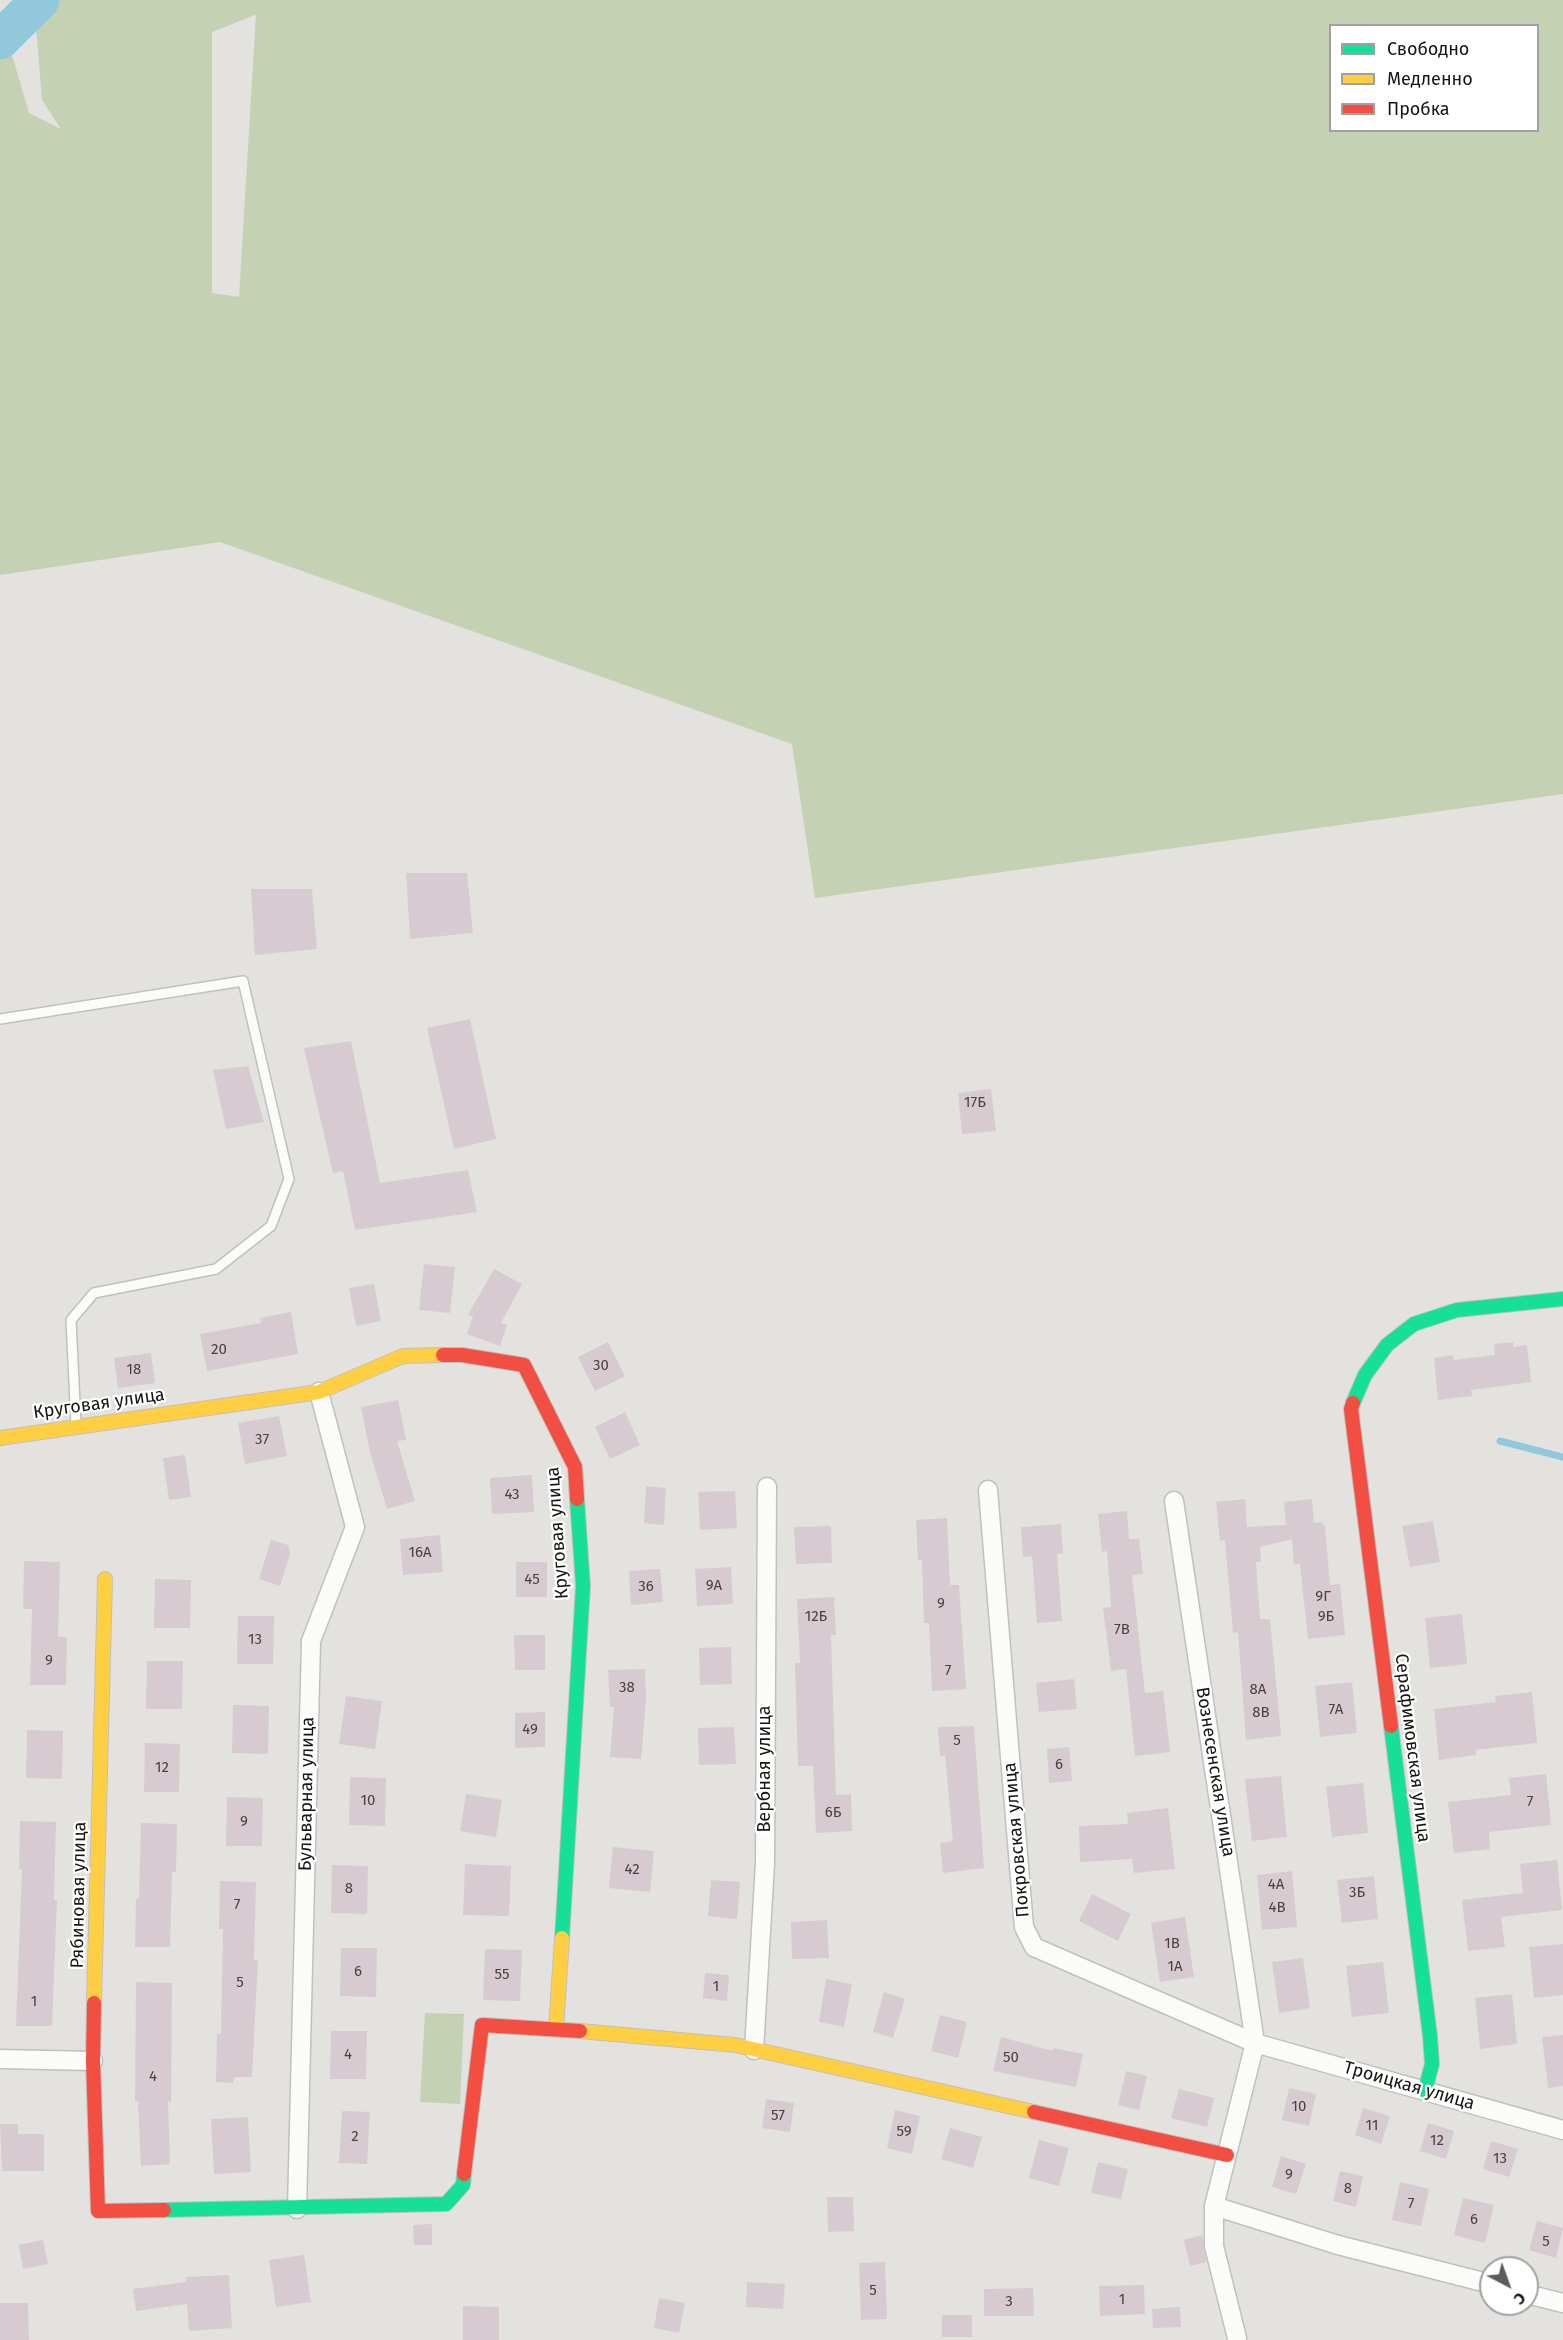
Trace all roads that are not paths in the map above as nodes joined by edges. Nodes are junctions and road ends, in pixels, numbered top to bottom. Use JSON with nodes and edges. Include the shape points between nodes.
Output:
{"nodes":[{"id":1,"x":0,"y":1018,"type":"edge"},
{"id":2,"x":1563,"y":1299,"type":"edge"},
{"id":3,"x":319,"y":1392,"type":"junction"},
{"id":4,"x":76,"y":1425,"type":"junction"},
{"id":5,"x":0,"y":1438,"type":"edge"},
{"id":6,"x":767,"y":1487,"type":"dead end"},
{"id":7,"x":988,"y":1491,"type":"dead end"},
{"id":8,"x":1174,"y":1501,"type":"dead end"},
{"id":9,"x":105,"y":1579,"type":"dead end"},
{"id":10,"x":556,"y":2029,"type":"junction"},
{"id":11,"x":1256,"y":2043,"type":"junction"},
{"id":12,"x":754,"y":2050,"type":"junction"},
{"id":13,"x":0,"y":2059,"type":"edge"},
{"id":14,"x":93,"y":2061,"type":"junction"},
{"id":15,"x":1425,"y":2091,"type":"junction"},
{"id":16,"x":1563,"y":2130,"type":"edge"},
{"id":17,"x":1227,"y":2155,"type":"junction"},
{"id":18,"x":1214,"y":2206,"type":"junction"},
{"id":19,"x":297,"y":2209,"type":"junction"},
{"id":20,"x":1479,"y":2281,"type":"edge"},
{"id":21,"x":1539,"y":2297,"type":"edge"},
{"id":22,"x":1563,"y":2303,"type":"edge"},
{"id":23,"x":1231,"y":2339,"type":"edge"}],
"edges":[{"from":1,"to":4,"type":"lane","via":[[243,981],[289,1179],[272,1226],[216,1269],[94,1293],[71,1320]]},
{"from":2,"to":15,"type":"street","name":"Серафимовская улица","via":[[1457,1310],[1414,1324],[1388,1345],[1365,1375],[1351,1408],[1430,2036],[1432,2064]]},
{"from":3,"to":4,"type":"street","name":"Круговая улица"},
{"from":3,"to":10,"type":"street","name":"Круговая улица","via":[[404,1356],[462,1354],[524,1365],[575,1467],[583,1586]]},
{"from":3,"to":19,"type":"street","name":"Бульварная улица","via":[[355,1527],[310,1641]]},
{"from":4,"to":5,"type":"street","name":"Круговая улица"},
{"from":6,"to":12,"type":"street","name":"Вербная улица","via":[[765,1863]]},
{"from":7,"to":11,"type":"street","name":"Покровская улица","via":[[1024,1926],[1034,1947]]},
{"from":8,"to":11,"type":"street","name":"Вознесенская улица"},
{"from":9,"to":14,"type":"street","name":"Рябиновая улица"},
{"from":10,"to":12,"type":"street"},
{"from":10,"to":19,"type":"street","via":[[482,2025],[463,2185],[446,2204]]},
{"from":11,"to":15,"type":"street","name":"Троицкая улица"},
{"from":11,"to":17,"type":"street"},
{"from":12,"to":17,"type":"street"},
{"from":13,"to":14,"type":"street"},
{"from":14,"to":19,"type":"street","name":"Рябиновая улица","via":[[98,2211]]},
{"from":15,"to":16,"type":"street","name":"Троицкая улица"},
{"from":17,"to":18,"type":"street"},
{"from":18,"to":20,"type":"street","via":[[1338,2245]]},
{"from":18,"to":23,"type":"street","via":[[1214,2246]]},
{"from":21,"to":22,"type":"street"}]}
